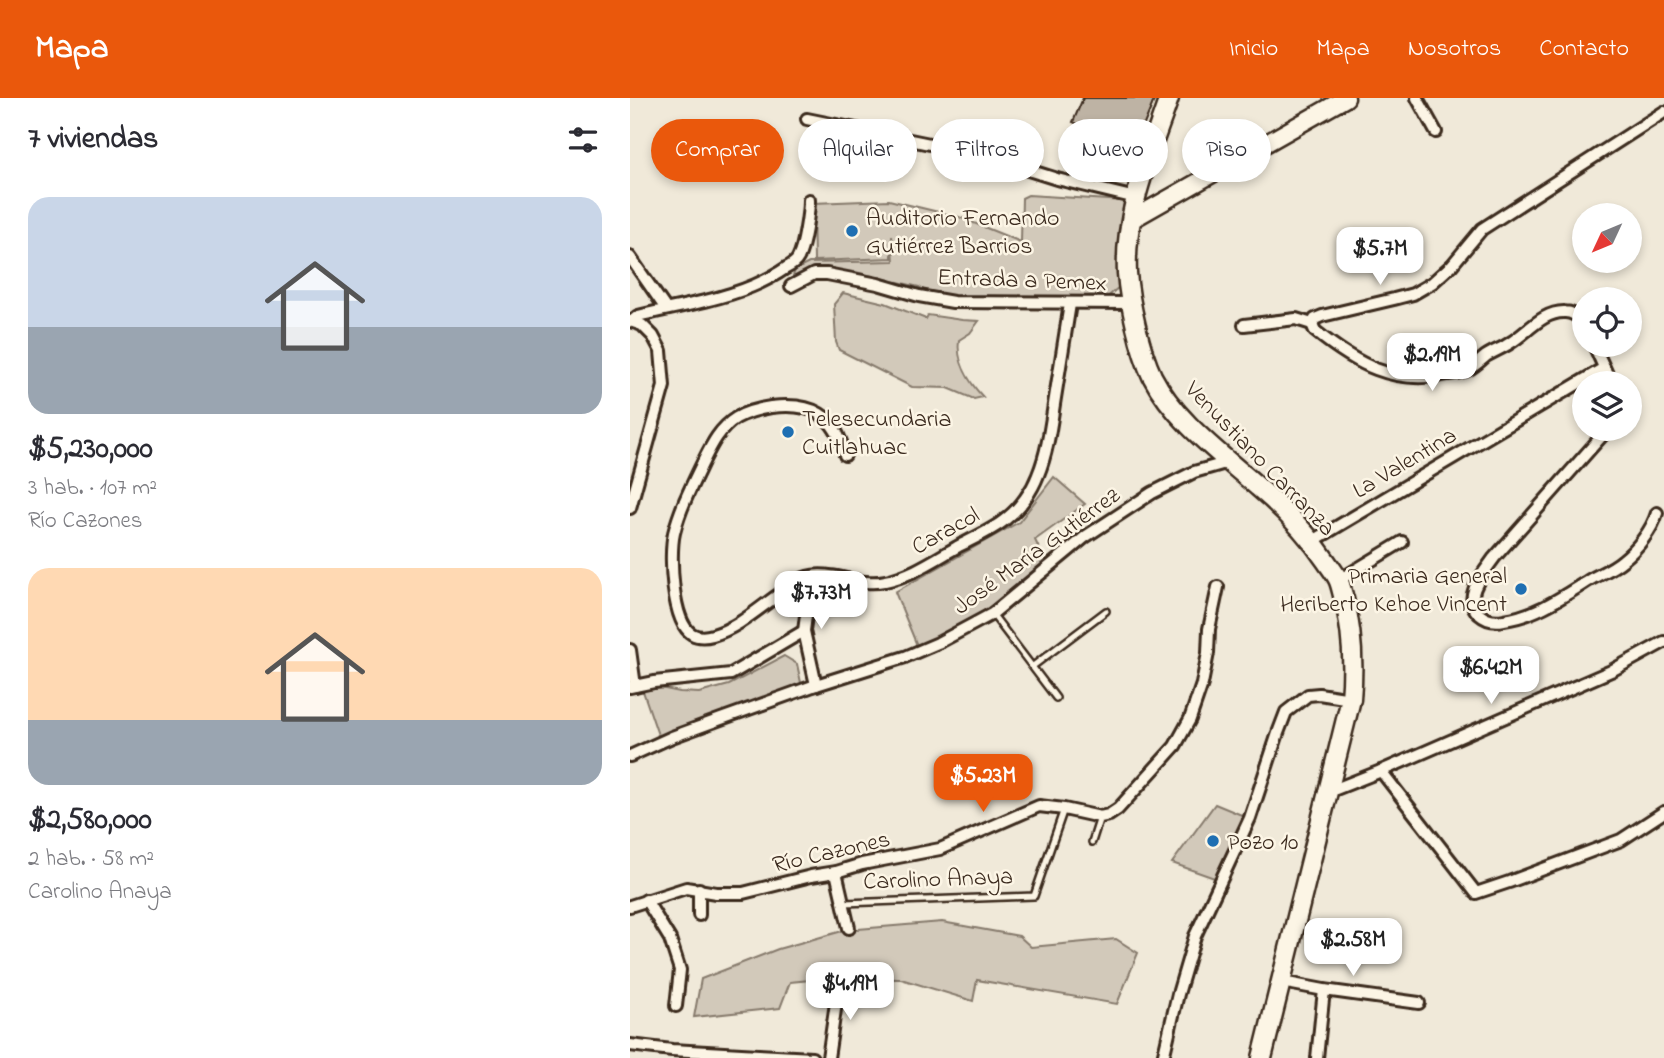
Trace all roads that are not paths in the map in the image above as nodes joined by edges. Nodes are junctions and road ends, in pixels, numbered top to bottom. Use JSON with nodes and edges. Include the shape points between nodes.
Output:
{"nodes":[{"id":1,"x":1169,"y":98,"type":"edge"},
{"id":2,"x":1346,"y":98,"type":"edge"},
{"id":3,"x":1416,"y":98,"type":"edge"},
{"id":4,"x":1664,"y":112,"type":"edge"},
{"id":5,"x":1436,"y":132,"type":"dead end"},
{"id":6,"x":917,"y":141,"type":"edge"},
{"id":7,"x":1136,"y":198,"type":"junction"},
{"id":8,"x":809,"y":200,"type":"dead end"},
{"id":9,"x":1131,"y":220,"type":"junction"},
{"id":10,"x":630,"y":257,"type":"edge"},
{"id":11,"x":791,"y":286,"type":"dead end"},
{"id":12,"x":1131,"y":303,"type":"junction"},
{"id":13,"x":1070,"y":304,"type":"junction"},
{"id":14,"x":666,"y":309,"type":"junction"},
{"id":15,"x":1572,"y":314,"type":"edge"},
{"id":16,"x":635,"y":322,"type":"edge"},
{"id":17,"x":1312,"y":324,"type":"junction"},
{"id":18,"x":1244,"y":325,"type":"dead end"},
{"id":19,"x":1599,"y":357,"type":"edge"},
{"id":20,"x":1604,"y":368,"type":"junction"},
{"id":21,"x":1605,"y":371,"type":"edge"},
{"id":22,"x":1597,"y":441,"type":"edge"},
{"id":23,"x":845,"y":455,"type":"dead end"},
{"id":24,"x":1230,"y":462,"type":"junction"},
{"id":25,"x":630,"y":508,"type":"edge"},
{"id":26,"x":1657,"y":513,"type":"dead end"},
{"id":27,"x":1313,"y":541,"type":"junction"},
{"id":28,"x":1402,"y":542,"type":"dead end"},
{"id":29,"x":811,"y":577,"type":"junction"},
{"id":30,"x":1339,"y":580,"type":"junction"},
{"id":31,"x":1217,"y":587,"type":"dead end"},
{"id":32,"x":1106,"y":611,"type":"dead end"},
{"id":33,"x":992,"y":614,"type":"junction"},
{"id":34,"x":804,"y":631,"type":"junction"},
{"id":35,"x":1664,"y":642,"type":"edge"},
{"id":36,"x":630,"y":650,"type":"edge"},
{"id":37,"x":1033,"y":666,"type":"junction"},
{"id":38,"x":816,"y":685,"type":"junction"},
{"id":39,"x":633,"y":687,"type":"edge"},
{"id":40,"x":1056,"y":698,"type":"dead end"},
{"id":41,"x":1351,"y":699,"type":"junction"},
{"id":42,"x":630,"y":756,"type":"edge"},
{"id":43,"x":1381,"y":771,"type":"junction"},
{"id":44,"x":1328,"y":792,"type":"junction"},
{"id":45,"x":1064,"y":809,"type":"junction"},
{"id":46,"x":1664,"y":812,"type":"edge"},
{"id":47,"x":1100,"y":817,"type":"junction"},
{"id":48,"x":1092,"y":842,"type":"dead end"},
{"id":49,"x":836,"y":872,"type":"junction"},
{"id":50,"x":699,"y":889,"type":"junction"},
{"id":51,"x":646,"y":900,"type":"junction"},
{"id":52,"x":844,"y":903,"type":"junction"},
{"id":53,"x":630,"y":906,"type":"edge"},
{"id":54,"x":699,"y":915,"type":"dead end"},
{"id":55,"x":849,"y":928,"type":"dead end"},
{"id":56,"x":839,"y":982,"type":"dead end"},
{"id":57,"x":1282,"y":982,"type":"junction"},
{"id":58,"x":1324,"y":990,"type":"junction"},
{"id":59,"x":1419,"y":1003,"type":"dead end"},
{"id":60,"x":676,"y":1006,"type":"dead end"},
{"id":61,"x":630,"y":1045,"type":"edge"},
{"id":62,"x":668,"y":1054,"type":"edge"},
{"id":63,"x":812,"y":1058,"type":"edge"},
{"id":64,"x":828,"y":1058,"type":"edge"},
{"id":65,"x":1163,"y":1058,"type":"edge"},
{"id":66,"x":1262,"y":1058,"type":"edge"},
{"id":67,"x":1317,"y":1058,"type":"edge"}],
"edges":[{"from":1,"to":7,"type":"main road","name":"Venustiano Carranza"},
{"from":2,"to":9,"type":"street"},
{"from":3,"to":5,"type":"street"},
{"from":4,"to":17,"type":"street","via":[[1482,229],[1432,283],[1394,299],[1321,316]]},
{"from":6,"to":7,"type":"street"},
{"from":7,"to":9,"type":"main road","name":"Venustiano Carranza"},
{"from":8,"to":14,"type":"street","via":[[798,260],[764,281],[722,297]]},
{"from":9,"to":12,"type":"main road","name":"Venustiano Carranza","via":[[1127,272]]},
{"from":10,"to":14,"type":"street"},
{"from":11,"to":13,"type":"street","name":"Entrada a Pemex","via":[[814,274],[827,274],[953,302]]},
{"from":12,"to":13,"type":"street","name":"Entrada a Pemex"},
{"from":12,"to":24,"type":"main road","name":"Venustiano Carranza","via":[[1152,376],[1190,426]]},
{"from":13,"to":29,"type":"street","name":"Caracol","via":[[1039,473],[1007,519],[906,576],[876,584]]},
{"from":14,"to":16,"type":"street","via":[[638,316]]},
{"from":15,"to":17,"type":"street","via":[[1552,314],[1469,369],[1437,377],[1406,378],[1380,372],[1354,359]]},
{"from":16,"to":25,"type":"street","via":[[653,336],[661,351],[664,386]]},
{"from":17,"to":18,"type":"street","via":[[1296,319]]},
{"from":19,"to":20,"type":"street"},
{"from":20,"to":21,"type":"street"},
{"from":20,"to":27,"type":"street","name":"La Valentina"},
{"from":22,"to":26,"type":"street","via":[[1494,558],[1473,594],[1475,610],[1491,621],[1505,620],[1554,602],[1623,561]]},
{"from":23,"to":29,"type":"street","via":[[841,437],[820,413],[781,406],[751,411],[735,419],[714,440],[673,536],[677,606],[683,625],[701,637],[742,622],[796,582]]},
{"from":24,"to":27,"type":"main road","name":"Venustiano Carranza"},
{"from":24,"to":33,"type":"street","name":"José María Gutiérrez","via":[[1194,472],[1152,493],[1085,537]]},
{"from":27,"to":30,"type":"main road","name":"Venustiano Carranza"},
{"from":28,"to":30,"type":"street"},
{"from":29,"to":34,"type":"street"},
{"from":30,"to":41,"type":"main road","name":"Venustiano Carranza","via":[[1353,643]]},
{"from":31,"to":47,"type":"street","via":[[1202,684],[1190,719],[1175,746],[1127,799]]},
{"from":32,"to":37,"type":"lane"},
{"from":33,"to":37,"type":"lane"},
{"from":33,"to":38,"type":"street","name":"José María Gutiérrez","via":[[905,657]]},
{"from":34,"to":38,"type":"street"},
{"from":34,"to":39,"type":"street","via":[[731,674]]},
{"from":35,"to":43,"type":"street","via":[[1611,671]]},
{"from":36,"to":39,"type":"street"},
{"from":37,"to":40,"type":"lane"},
{"from":38,"to":42,"type":"street","name":"José María Gutiérrez"},
{"from":41,"to":44,"type":"main road","name":"Venustiano Carranza"},
{"from":41,"to":65,"type":"street","via":[[1308,695],[1286,712],[1250,818],[1195,936]]},
{"from":43,"to":44,"type":"street"},
{"from":43,"to":46,"type":"street","via":[[1476,893],[1621,840]]},
{"from":44,"to":57,"type":"main road","name":"Venustiano Carranza"},
{"from":45,"to":47,"type":"street","name":"Río Cazones"},
{"from":45,"to":49,"type":"street","name":"Río Cazones","via":[[1039,806],[940,849]]},
{"from":45,"to":52,"type":"lane","name":"Carolino Anaya","via":[[1034,896]]},
{"from":47,"to":48,"type":"lane"},
{"from":49,"to":50,"type":"street","name":"Río Cazones","via":[[743,893]]},
{"from":49,"to":52,"type":"street"},
{"from":50,"to":51,"type":"street","name":"Río Cazones","via":[[686,888]]},
{"from":50,"to":54,"type":"street"},
{"from":51,"to":53,"type":"street","name":"Río Cazones"},
{"from":51,"to":60,"type":"street","via":[[670,939],[680,970]]},
{"from":52,"to":55,"type":"street"},
{"from":56,"to":64,"type":"street"},
{"from":57,"to":58,"type":"street"},
{"from":57,"to":66,"type":"main road","name":"Venustiano Carranza"},
{"from":58,"to":59,"type":"street"},
{"from":58,"to":67,"type":"street"},
{"from":61,"to":62,"type":"street"},
{"from":62,"to":63,"type":"street"}]}
